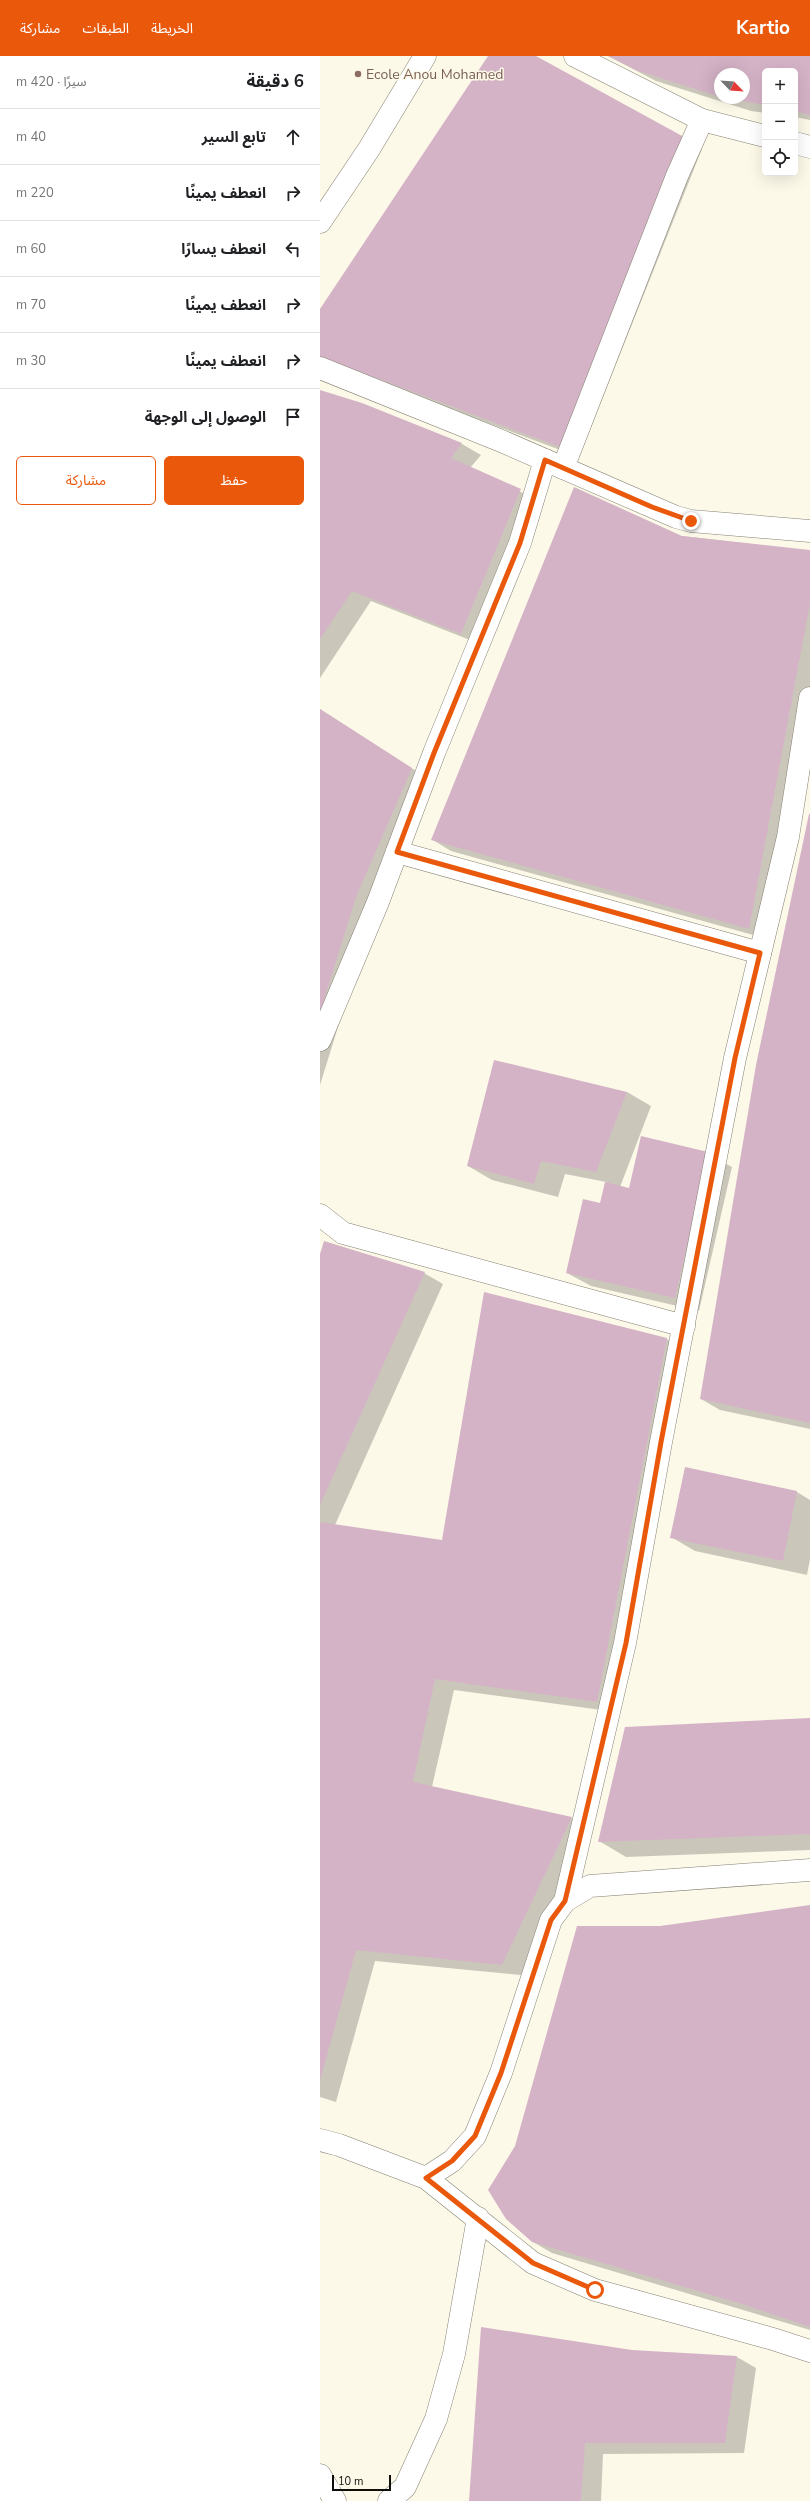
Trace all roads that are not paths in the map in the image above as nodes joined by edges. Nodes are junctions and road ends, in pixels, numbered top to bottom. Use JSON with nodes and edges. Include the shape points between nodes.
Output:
{"nodes":[{"id":1,"x":425,"y":56,"type":"edge"},
{"id":2,"x":575,"y":56,"type":"edge"},
{"id":3,"x":702,"y":120,"type":"junction"},
{"id":4,"x":762,"y":135,"type":"edge"},
{"id":5,"x":798,"y":144,"type":"edge"},
{"id":6,"x":810,"y":147,"type":"edge"},
{"id":7,"x":320,"y":222,"type":"edge"},
{"id":8,"x":320,"y":368,"type":"edge"},
{"id":9,"x":554,"y":464,"type":"junction"},
{"id":10,"x":810,"y":531,"type":"edge"},
{"id":11,"x":810,"y":698,"type":"edge"},
{"id":12,"x":397,"y":852,"type":"junction"},
{"id":13,"x":760,"y":953,"type":"junction"},
{"id":14,"x":320,"y":1040,"type":"edge"},
{"id":15,"x":320,"y":1214,"type":"edge"},
{"id":16,"x":684,"y":1326,"type":"junction"},
{"id":17,"x":810,"y":1870,"type":"edge"},
{"id":18,"x":565,"y":1901,"type":"junction"},
{"id":19,"x":320,"y":2140,"type":"edge"},
{"id":20,"x":426,"y":2178,"type":"junction"},
{"id":21,"x":478,"y":2218,"type":"junction"},
{"id":22,"x":810,"y":2352,"type":"edge"},
{"id":23,"x":320,"y":2475,"type":"edge"},
{"id":24,"x":335,"y":2501,"type":"edge"},
{"id":25,"x":389,"y":2501,"type":"edge"}],
"edges":[{"from":1,"to":7,"type":"street","via":[[369,149]]},
{"from":2,"to":3,"type":"street"},
{"from":3,"to":4,"type":"street"},
{"from":3,"to":9,"type":"street"},
{"from":5,"to":6,"type":"street"},
{"from":8,"to":9,"type":"street"},
{"from":9,"to":10,"type":"street","via":[[676,517],[691,521]]},
{"from":9,"to":12,"type":"street","via":[[431,760]]},
{"from":11,"to":13,"type":"street","via":[[788,837]]},
{"from":12,"to":13,"type":"street"},
{"from":12,"to":14,"type":"street"},
{"from":13,"to":16,"type":"street","via":[[735,1058]]},
{"from":15,"to":16,"type":"street","via":[[343,1233]]},
{"from":16,"to":18,"type":"street","via":[[626,1643]]},
{"from":17,"to":18,"type":"street","via":[[590,1886]]},
{"from":18,"to":20,"type":"street","via":[[551,1920],[501,2073],[475,2136],[452,2161]]},
{"from":19,"to":20,"type":"street"},
{"from":20,"to":21,"type":"street"},
{"from":21,"to":22,"type":"street","via":[[533,2263],[595,2290],[773,2339]]},
{"from":21,"to":25,"type":"street","via":[[454,2354],[436,2419],[405,2487]]},
{"from":23,"to":24,"type":"street"}]}
